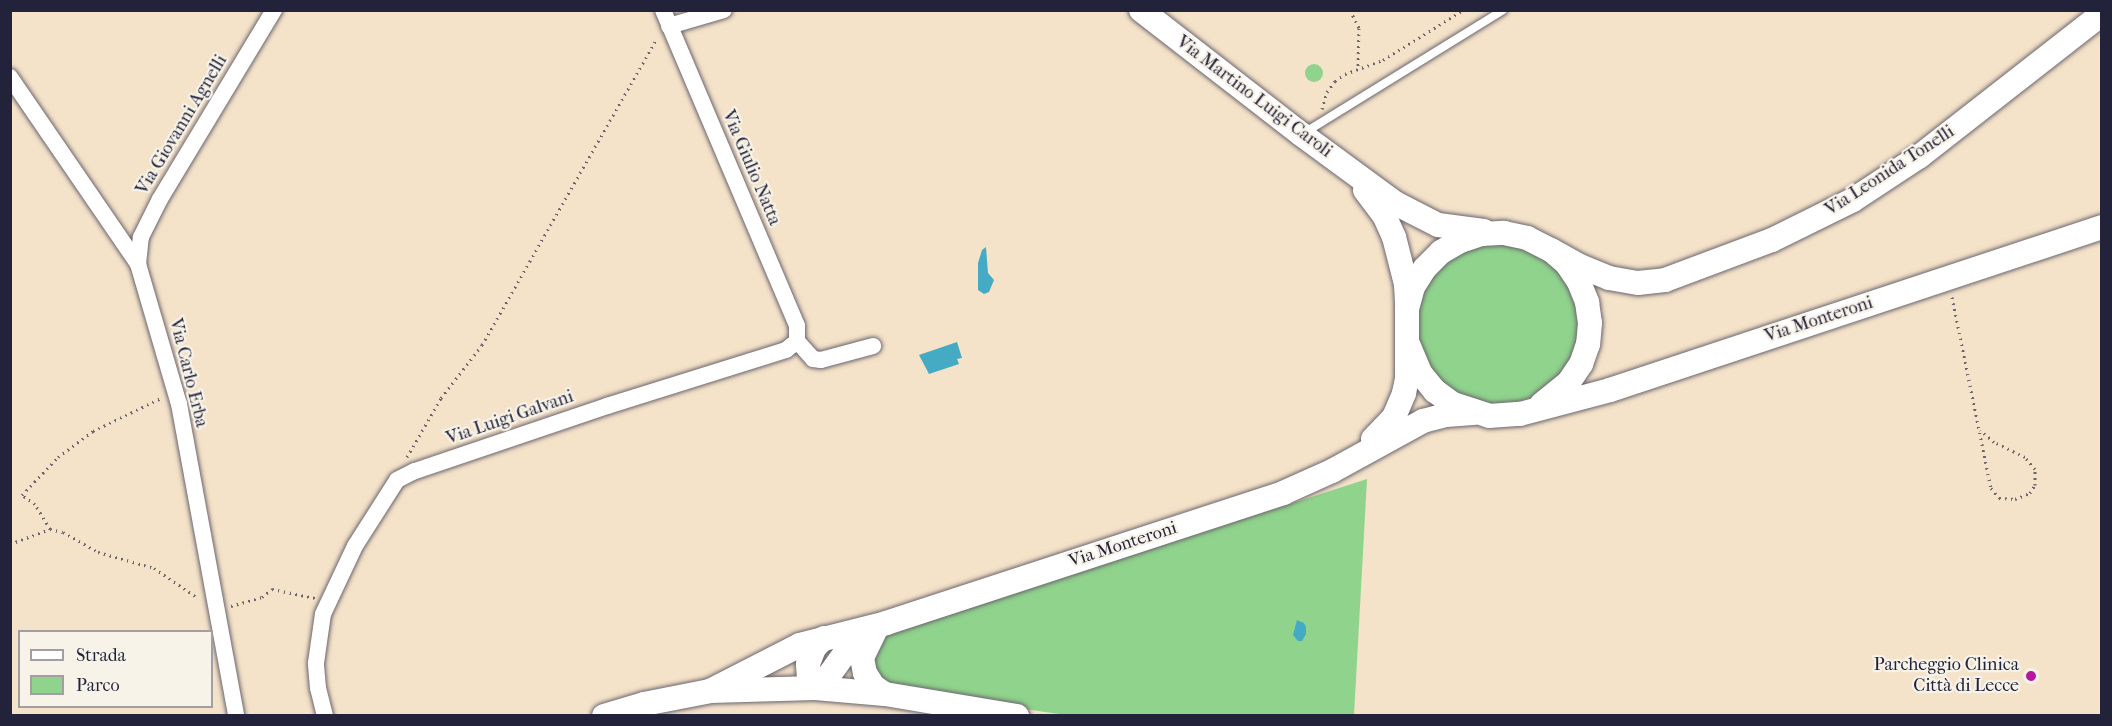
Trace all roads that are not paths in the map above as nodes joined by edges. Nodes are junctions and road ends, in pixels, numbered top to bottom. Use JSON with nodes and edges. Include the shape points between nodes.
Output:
{"nodes":[{"id":1,"x":274,"y":10,"type":"edge"},
{"id":2,"x":724,"y":10,"type":"edge"},
{"id":3,"x":1141,"y":10,"type":"edge"},
{"id":4,"x":1503,"y":10,"type":"edge"},
{"id":5,"x":2102,"y":14,"type":"edge"},
{"id":6,"x":666,"y":18,"type":"edge"},
{"id":7,"x":10,"y":78,"type":"edge"},
{"id":8,"x":1311,"y":128,"type":"junction"},
{"id":9,"x":1338,"y":162,"type":"junction"},
{"id":10,"x":2102,"y":227,"type":"edge"},
{"id":11,"x":1504,"y":233,"type":"junction"},
{"id":12,"x":1551,"y":250,"type":"junction"},
{"id":13,"x":138,"y":264,"type":"junction"},
{"id":14,"x":1407,"y":309,"type":"junction"},
{"id":15,"x":797,"y":341,"type":"junction"},
{"id":16,"x":1408,"y":344,"type":"junction"},
{"id":17,"x":873,"y":346,"type":"dead end"},
{"id":18,"x":1536,"y":408,"type":"junction"},
{"id":19,"x":1473,"y":413,"type":"junction"},
{"id":20,"x":1355,"y":458,"type":"junction"},
{"id":21,"x":881,"y":626,"type":"junction"},
{"id":22,"x":824,"y":638,"type":"junction"},
{"id":23,"x":815,"y":688,"type":"junction"},
{"id":24,"x":710,"y":690,"type":"junction"},
{"id":25,"x":885,"y":694,"type":"junction"},
{"id":26,"x":236,"y":716,"type":"edge"},
{"id":27,"x":325,"y":716,"type":"edge"},
{"id":28,"x":604,"y":716,"type":"edge"},
{"id":29,"x":1017,"y":716,"type":"edge"}],
"edges":[{"from":1,"to":13,"type":"street","name":"Via Giovanni Agnelli","via":[[152,214],[141,237]]},
{"from":2,"to":6,"type":"street"},
{"from":3,"to":8,"type":"main road","name":"Via Martino Luigi Caroli"},
{"from":4,"to":8,"type":"lane"},
{"from":5,"to":12,"type":"main road","name":"Via Leonida Tonelli","via":[[1920,156],[1853,200],[1772,240],[1665,280],[1638,283],[1609,278]]},
{"from":6,"to":15,"type":"street","name":"Via Giulio Natta","via":[[797,326]]},
{"from":7,"to":13,"type":"street","name":"Via Carlo Erba"},
{"from":8,"to":9,"type":"main road","name":"Via Martino Luigi Caroli"},
{"from":9,"to":11,"type":"main road","name":"Via Martino Luigi Caroli","via":[[1415,215],[1438,225]]},
{"from":9,"to":14,"type":"main road","name":"Via Martino Luigi Caroli","via":[[1385,217],[1401,259]]},
{"from":10,"to":18,"type":"main road","name":"Via Monteroni","via":[[1610,390]]},
{"from":11,"to":12,"type":"main road","name":"Via Monteroni","via":[[1527,238]]},
{"from":11,"to":14,"type":"main road","name":"Via Monteroni","via":[[1471,237],[1441,252],[1413,287]]},
{"from":12,"to":18,"type":"main road","name":"Via Monteroni","via":[[1579,282],[1590,323],[1581,364],[1562,390]]},
{"from":13,"to":26,"type":"street","name":"Via Carlo Erba","via":[[175,384]]},
{"from":14,"to":16,"type":"main road","name":"Via Monteroni"},
{"from":15,"to":17,"type":"street","via":[[813,359],[821,360]]},
{"from":15,"to":27,"type":"street","name":"Via Luigi Galvani","via":[[786,350],[584,413],[397,480],[355,546],[323,614],[316,663]]},
{"from":16,"to":19,"type":"main road","name":"Via Monteroni","via":[[1413,362],[1435,391]]},
{"from":16,"to":20,"type":"main road","name":"Via Monteroni","via":[[1407,379],[1401,404],[1394,417]]},
{"from":18,"to":19,"type":"main road","name":"Via Monteroni","via":[[1505,416]]},
{"from":19,"to":20,"type":"main road","name":"Via Monteroni","via":[[1423,420]]},
{"from":20,"to":21,"type":"main road","name":"Via Monteroni","via":[[1283,493]]},
{"from":21,"to":22,"type":"main road","name":"Via Monteroni"},
{"from":21,"to":23,"type":"main road","name":"Via Monteroni","via":[[845,653]]},
{"from":21,"to":25,"type":"main road","via":[[862,658],[869,680]]},
{"from":22,"to":23,"type":"main road","via":[[814,648],[808,664]]},
{"from":22,"to":24,"type":"main road","name":"Via Monteroni","via":[[778,654]]},
{"from":23,"to":24,"type":"main road","name":"Via Monteroni"},
{"from":23,"to":25,"type":"main road","name":"Via Monteroni"},
{"from":24,"to":28,"type":"main road","name":"Via Monteroni"},
{"from":25,"to":29,"type":"main road","name":"Via Monteroni"}]}
